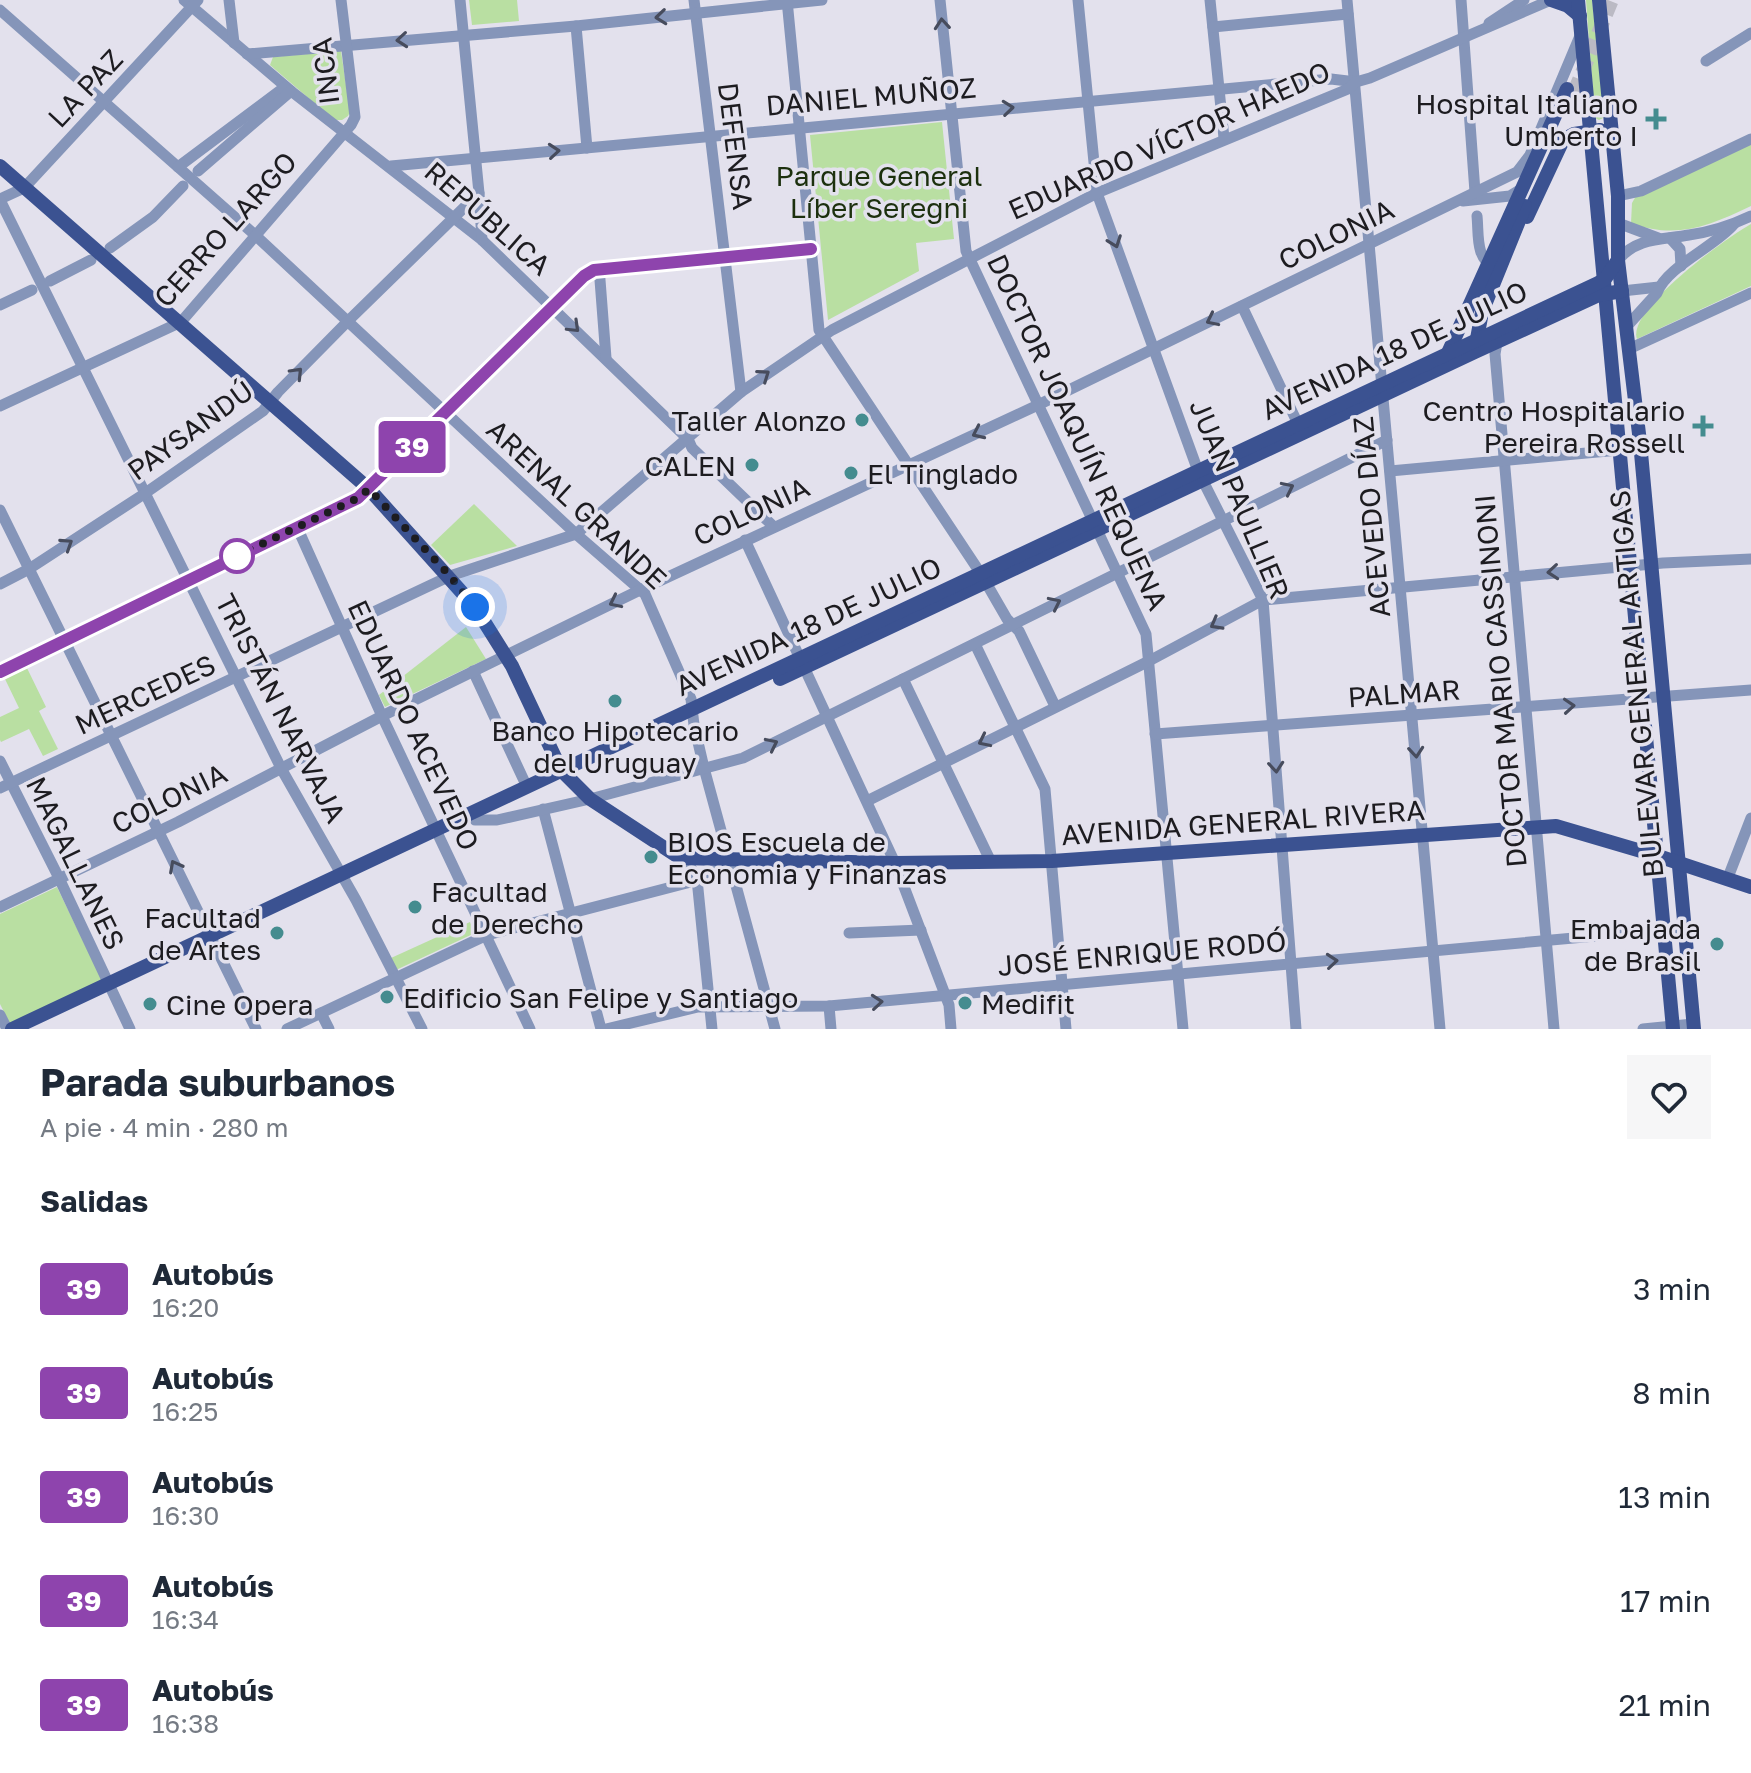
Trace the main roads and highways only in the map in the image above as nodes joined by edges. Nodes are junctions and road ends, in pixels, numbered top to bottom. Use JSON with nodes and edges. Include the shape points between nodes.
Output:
{"nodes":[{"id":1,"x":1551,"y":0,"type":"edge"},
{"id":2,"x":1578,"y":0,"type":"edge"},
{"id":3,"x":1599,"y":0,"type":"edge"},
{"id":4,"x":1611,"y":0,"type":"edge"},
{"id":5,"x":1581,"y":24,"type":"junction"},
{"id":6,"x":1603,"y":28,"type":"junction"},
{"id":7,"x":1612,"y":128,"type":"junction"},
{"id":8,"x":1591,"y":131,"type":"junction"},
{"id":9,"x":1593,"y":149,"type":"junction"},
{"id":10,"x":0,"y":166,"type":"edge"},
{"id":11,"x":1618,"y":196,"type":"junction"},
{"id":12,"x":1516,"y":231,"type":"junction"},
{"id":13,"x":1494,"y":267,"type":"junction"},
{"id":14,"x":1611,"y":287,"type":"junction"},
{"id":15,"x":1486,"y":300,"type":"junction"},
{"id":16,"x":1498,"y":336,"type":"junction"},
{"id":17,"x":1476,"y":346,"type":"junction"},
{"id":18,"x":1448,"y":353,"type":"junction"},
{"id":19,"x":1383,"y":390,"type":"junction"},
{"id":20,"x":1201,"y":476,"type":"junction"},
{"id":21,"x":565,"y":774,"type":"junction"},
{"id":22,"x":1651,"y":783,"type":"junction"},
{"id":23,"x":438,"y":834,"type":"junction"},
{"id":24,"x":1658,"y":856,"type":"junction"},
{"id":25,"x":1679,"y":864,"type":"junction"},
{"id":26,"x":1751,"y":887,"type":"edge"},
{"id":27,"x":1684,"y":928,"type":"junction"},
{"id":28,"x":111,"y":988,"type":"junction"},
{"id":29,"x":1694,"y":1027,"type":"edge"},
{"id":30,"x":1673,"y":1028,"type":"edge"},
{"id":31,"x":10,"y":1029,"type":"edge"},
{"id":32,"x":32,"y":1029,"type":"edge"}],
"edges":[{"from":1,"to":5,"type":"main road","via":[[1568,6]]},
{"from":2,"to":5,"type":"main road","name":"BULEVAR GENERAL ARTIGAS"},
{"from":3,"to":6,"type":"main road"},
{"from":4,"to":6,"type":"main road"},
{"from":5,"to":8,"type":"main road","name":"BULEVAR GENERAL ARTIGAS"},
{"from":6,"to":7,"type":"main road"},
{"from":7,"to":8,"type":"main road"},
{"from":7,"to":11,"type":"main road"},
{"from":8,"to":9,"type":"main road","name":"BULEVAR GENERAL ARTIGAS"},
{"from":8,"to":12,"type":"main road","via":[[1563,140]]},
{"from":9,"to":11,"type":"main road","via":[[1606,190]]},
{"from":9,"to":14,"type":"main road","name":"BULEVAR GENERAL ARTIGAS"},
{"from":10,"to":21,"type":"main road","name":"AVENIDA GENERAL RIVERA","via":[[369,489],[450,576],[507,656]]},
{"from":11,"to":14,"type":"main road","via":[[1618,260]]},
{"from":12,"to":13,"type":"main road"},
{"from":12,"to":13,"type":"main road","via":[[1570,90]]},
{"from":13,"to":15,"type":"main road"},
{"from":13,"to":18,"type":"main road"},
{"from":14,"to":16,"type":"main road","name":"AVENIDA 18 DE JULIO"},
{"from":14,"to":22,"type":"main road","name":"BULEVAR GENERAL ARTIGAS"},
{"from":14,"to":25,"type":"main road","name":"BULEVAR GENERAL ARTIGAS","via":[[1628,325],[1631,348]]},
{"from":15,"to":16,"type":"main road"},
{"from":15,"to":17,"type":"main road"},
{"from":16,"to":17,"type":"main road","name":"AVENIDA 18 DE JULIO"},
{"from":17,"to":18,"type":"main road","name":"AVENIDA 18 DE JULIO"},
{"from":17,"to":19,"type":"main road","name":"AVENIDA 18 DE JULIO"},
{"from":18,"to":19,"type":"main road","name":"AVENIDA 18 DE JULIO"},
{"from":19,"to":20,"type":"main road","name":"AVENIDA 18 DE JULIO"},
{"from":19,"to":20,"type":"main road","name":"AVENIDA 18 DE JULIO","via":[[1298,424]]},
{"from":20,"to":21,"type":"main road","name":"AVENIDA 18 DE JULIO"},
{"from":21,"to":23,"type":"main road","name":"AVENIDA 18 DE JULIO"},
{"from":21,"to":23,"type":"main road","name":"AVENIDA 18 DE JULIO","via":[[527,787]]},
{"from":21,"to":24,"type":"main road","name":"AVENIDA GENERAL RIVERA","via":[[590,799],[680,858],[1052,861],[1537,828],[1566,828]]},
{"from":22,"to":24,"type":"main road","name":"BULEVAR GENERAL ARTIGAS"},
{"from":22,"to":25,"type":"main road","via":[[1666,850]]},
{"from":23,"to":28,"type":"main road","name":"AVENIDA 18 DE JULIO"},
{"from":24,"to":25,"type":"main road","name":"AVENIDA GENERAL RIVERA"},
{"from":24,"to":27,"type":"main road"},
{"from":24,"to":30,"type":"main road","name":"BULEVAR GENERAL ARTIGAS"},
{"from":25,"to":26,"type":"main road","name":"AVENIDA GENERAL RIVERA"},
{"from":25,"to":27,"type":"main road","name":"BULEVAR GENERAL ARTIGAS"},
{"from":27,"to":29,"type":"main road","name":"BULEVAR GENERAL ARTIGAS"},
{"from":28,"to":31,"type":"main road","name":"AVENIDA 18 DE JULIO"},
{"from":28,"to":32,"type":"main road","name":"AVENIDA 18 DE JULIO"}]}
